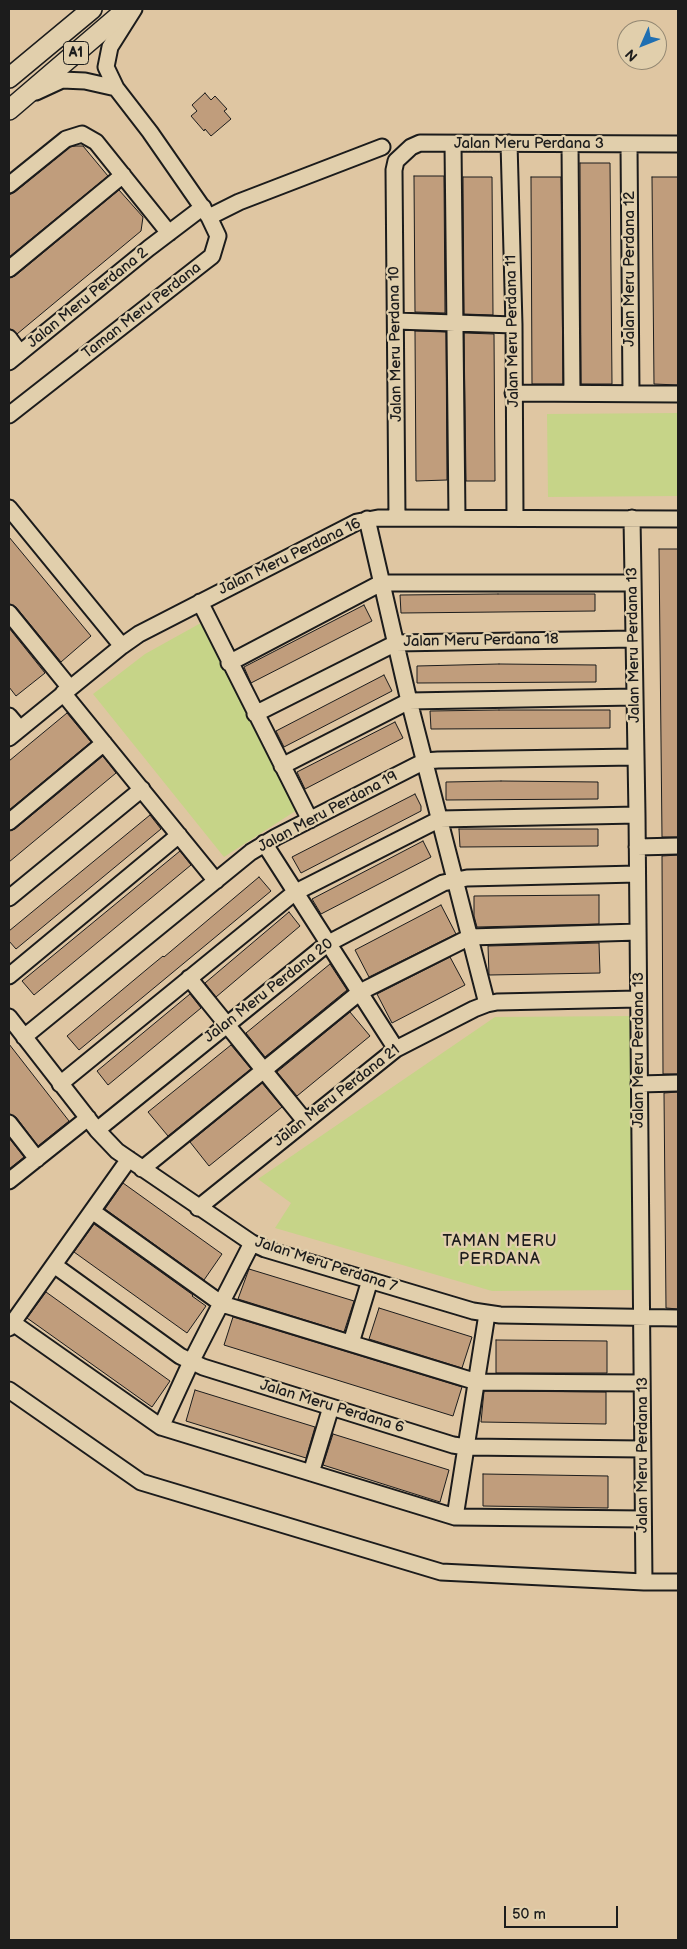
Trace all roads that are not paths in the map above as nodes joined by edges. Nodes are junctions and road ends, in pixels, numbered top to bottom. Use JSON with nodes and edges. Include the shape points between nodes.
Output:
{"nodes":[{"id":1,"x":92,"y":9,"type":"edge"},
{"id":2,"x":127,"y":9,"type":"edge"},
{"id":3,"x":134,"y":9,"type":"edge"},
{"id":4,"x":9,"y":78,"type":"edge"},
{"id":5,"x":116,"y":88,"type":"junction"},
{"id":6,"x":25,"y":97,"type":"junction"},
{"id":7,"x":9,"y":110,"type":"edge"},
{"id":8,"x":509,"y":143,"type":"junction"},
{"id":9,"x":454,"y":144,"type":"junction"},
{"id":10,"x":570,"y":144,"type":"junction"},
{"id":11,"x":678,"y":144,"type":"edge"},
{"id":12,"x":629,"y":145,"type":"junction"},
{"id":13,"x":382,"y":147,"type":"dead end"},
{"id":14,"x":394,"y":170,"type":"joint"},
{"id":15,"x":123,"y":175,"type":"junction"},
{"id":16,"x":9,"y":185,"type":"edge"},
{"id":17,"x":206,"y":212,"type":"junction"},
{"id":18,"x":168,"y":233,"type":"junction"},
{"id":19,"x":9,"y":269,"type":"edge"},
{"id":20,"x":396,"y":321,"type":"junction"},
{"id":21,"x":455,"y":324,"type":"junction"},
{"id":22,"x":514,"y":325,"type":"junction"},
{"id":23,"x":9,"y":338,"type":"edge"},
{"id":24,"x":15,"y":358,"type":"edge"},
{"id":25,"x":513,"y":393,"type":"junction"},
{"id":26,"x":572,"y":393,"type":"junction"},
{"id":27,"x":630,"y":393,"type":"junction"},
{"id":28,"x":678,"y":394,"type":"edge"},
{"id":29,"x":9,"y":415,"type":"edge"},
{"id":30,"x":9,"y":508,"type":"edge"},
{"id":31,"x":397,"y":518,"type":"junction"},
{"id":32,"x":457,"y":518,"type":"junction"},
{"id":33,"x":515,"y":518,"type":"junction"},
{"id":34,"x":632,"y":518,"type":"junction"},
{"id":35,"x":367,"y":519,"type":"junction"},
{"id":36,"x":678,"y":519,"type":"edge"},
{"id":37,"x":381,"y":583,"type":"junction"},
{"id":38,"x":633,"y":583,"type":"junction"},
{"id":39,"x":200,"y":602,"type":"junction"},
{"id":40,"x":9,"y":613,"type":"edge"},
{"id":41,"x":633,"y":640,"type":"junction"},
{"id":42,"x":396,"y":643,"type":"junction"},
{"id":43,"x":122,"y":646,"type":"junction"},
{"id":44,"x":229,"y":663,"type":"junction"},
{"id":45,"x":67,"y":691,"type":"junction"},
{"id":46,"x":634,"y":697,"type":"junction"},
{"id":47,"x":410,"y":701,"type":"junction"},
{"id":48,"x":256,"y":714,"type":"junction"},
{"id":49,"x":9,"y":716,"type":"edge"},
{"id":50,"x":14,"y":734,"type":"edge"},
{"id":51,"x":104,"y":743,"type":"junction"},
{"id":52,"x":635,"y":757,"type":"junction"},
{"id":53,"x":425,"y":761,"type":"junction"},
{"id":54,"x":282,"y":766,"type":"junction"},
{"id":55,"x":142,"y":789,"type":"junction"},
{"id":56,"x":637,"y":815,"type":"junction"},
{"id":57,"x":440,"y":819,"type":"junction"},
{"id":58,"x":310,"y":820,"type":"junction"},
{"id":59,"x":9,"y":822,"type":"edge"},
{"id":60,"x":179,"y":835,"type":"junction"},
{"id":61,"x":264,"y":843,"type":"junction"},
{"id":62,"x":678,"y":846,"type":"edge"},
{"id":63,"x":637,"y":847,"type":"junction"},
{"id":64,"x":637,"y":874,"type":"junction"},
{"id":65,"x":456,"y":879,"type":"junction"},
{"id":66,"x":216,"y":880,"type":"junction"},
{"id":67,"x":294,"y":892,"type":"junction"},
{"id":68,"x":9,"y":898,"type":"edge"},
{"id":69,"x":638,"y":932,"type":"junction"},
{"id":70,"x":470,"y":937,"type":"junction"},
{"id":71,"x":327,"y":944,"type":"junction"},
{"id":72,"x":9,"y":976,"type":"edge"},
{"id":73,"x":189,"y":978,"type":"junction"},
{"id":74,"x":360,"y":992,"type":"junction"},
{"id":75,"x":638,"y":999,"type":"junction"},
{"id":76,"x":487,"y":1004,"type":"junction"},
{"id":77,"x":9,"y":1017,"type":"edge"},
{"id":78,"x":226,"y":1024,"type":"junction"},
{"id":79,"x":24,"y":1036,"type":"junction"},
{"id":80,"x":396,"y":1049,"type":"junction"},
{"id":81,"x":263,"y":1070,"type":"junction"},
{"id":82,"x":678,"y":1083,"type":"edge"},
{"id":83,"x":60,"y":1084,"type":"junction"},
{"id":84,"x":639,"y":1084,"type":"junction"},
{"id":85,"x":305,"y":1121,"type":"junction"},
{"id":86,"x":9,"y":1123,"type":"edge"},
{"id":87,"x":92,"y":1124,"type":"junction"},
{"id":88,"x":37,"y":1159,"type":"junction"},
{"id":89,"x":129,"y":1159,"type":"junction"},
{"id":90,"x":142,"y":1169,"type":"junction"},
{"id":91,"x":9,"y":1181,"type":"edge"},
{"id":92,"x":198,"y":1208,"type":"junction"},
{"id":93,"x":92,"y":1211,"type":"junction"},
{"id":94,"x":252,"y":1243,"type":"junction"},
{"id":95,"x":54,"y":1265,"type":"junction"},
{"id":96,"x":370,"y":1280,"type":"junction"},
{"id":97,"x":222,"y":1304,"type":"junction"},
{"id":98,"x":487,"y":1314,"type":"junction"},
{"id":99,"x":641,"y":1318,"type":"junction"},
{"id":100,"x":678,"y":1318,"type":"edge"},
{"id":101,"x":11,"y":1325,"type":"edge"},
{"id":102,"x":351,"y":1343,"type":"junction"},
{"id":103,"x":191,"y":1362,"type":"junction"},
{"id":104,"x":477,"y":1382,"type":"junction"},
{"id":105,"x":642,"y":1383,"type":"junction"},
{"id":106,"x":9,"y":1390,"type":"edge"},
{"id":107,"x":331,"y":1407,"type":"junction"},
{"id":108,"x":160,"y":1428,"type":"junction"},
{"id":109,"x":466,"y":1447,"type":"junction"},
{"id":110,"x":642,"y":1449,"type":"junction"},
{"id":111,"x":311,"y":1473,"type":"junction"},
{"id":112,"x":455,"y":1517,"type":"junction"},
{"id":113,"x":643,"y":1519,"type":"junction"},
{"id":114,"x":644,"y":1582,"type":"junction"},
{"id":115,"x":678,"y":1582,"type":"edge"}],
"edges":[{"from":1,"to":4,"type":"main road","number":"A1"},
{"from":2,"to":6,"type":"main road","number":"A1"},
{"from":3,"to":5,"type":"street","name":"Taman Meru Perdana","via":[[110,47],[106,67]]},
{"from":5,"to":6,"type":"street","via":[[62,80]]},
{"from":5,"to":17,"type":"street","name":"Taman Meru Perdana"},
{"from":6,"to":7,"type":"main road","number":"A1"},
{"from":8,"to":9,"type":"street","name":"Jalan Meru Perdana 3"},
{"from":8,"to":10,"type":"street","name":"Jalan Meru Perdana 3"},
{"from":8,"to":22,"type":"street","name":"Jalan Meru Perdana 11"},
{"from":9,"to":14,"type":"street","name":"Jalan Meru Perdana 3","via":[[420,143],[411,146],[396,161]]},
{"from":9,"to":21,"type":"street"},
{"from":10,"to":12,"type":"street","name":"Jalan Meru Perdana 3"},
{"from":10,"to":26,"type":"street"},
{"from":11,"to":12,"type":"street","name":"Jalan Meru Perdana 3"},
{"from":12,"to":27,"type":"street","name":"Jalan Meru Perdana 12"},
{"from":13,"to":17,"type":"street","name":"Jalan Meru Perdana 2"},
{"from":14,"to":20,"type":"street","name":"Jalan Meru Perdana 10"},
{"from":15,"to":16,"type":"street","via":[[96,142],[82,134],[66,139]]},
{"from":15,"to":18,"type":"street"},
{"from":15,"to":19,"type":"street"},
{"from":17,"to":18,"type":"street","name":"Jalan Meru Perdana 2"},
{"from":17,"to":29,"type":"street","name":"Taman Meru Perdana","via":[[218,236],[212,256]]},
{"from":18,"to":24,"type":"street","name":"Jalan Meru Perdana 2"},
{"from":20,"to":21,"type":"street"},
{"from":20,"to":31,"type":"street","name":"Jalan Meru Perdana 10"},
{"from":21,"to":22,"type":"street"},
{"from":21,"to":32,"type":"street"},
{"from":22,"to":25,"type":"street","name":"Jalan Meru Perdana 11"},
{"from":23,"to":24,"type":"street"},
{"from":25,"to":26,"type":"street"},
{"from":25,"to":33,"type":"street","name":"Jalan Meru Perdana 11"},
{"from":26,"to":27,"type":"street"},
{"from":27,"to":28,"type":"street"},
{"from":30,"to":43,"type":"street"},
{"from":31,"to":32,"type":"street","name":"Jalan Meru Perdana 16"},
{"from":31,"to":35,"type":"street","name":"Jalan Meru Perdana 16"},
{"from":32,"to":33,"type":"street","name":"Jalan Meru Perdana 16"},
{"from":33,"to":34,"type":"street","name":"Jalan Meru Perdana 16"},
{"from":34,"to":36,"type":"street","name":"Jalan Meru Perdana 16"},
{"from":34,"to":38,"type":"street","name":"Jalan Meru Perdana 13"},
{"from":35,"to":37,"type":"street"},
{"from":35,"to":39,"type":"street","name":"Jalan Meru Perdana 16"},
{"from":37,"to":38,"type":"street"},
{"from":37,"to":42,"type":"street"},
{"from":37,"to":44,"type":"street"},
{"from":38,"to":41,"type":"street","name":"Jalan Meru Perdana 13"},
{"from":39,"to":43,"type":"street","name":"Jalan Meru Perdana 16"},
{"from":39,"to":44,"type":"street"},
{"from":40,"to":45,"type":"street"},
{"from":41,"to":42,"type":"street","name":"Jalan Meru Perdana 18"},
{"from":41,"to":46,"type":"street","name":"Jalan Meru Perdana 13"},
{"from":42,"to":47,"type":"street"},
{"from":42,"to":48,"type":"street","name":"Jalan Meru Perdana 18"},
{"from":43,"to":45,"type":"street","name":"Jalan Meru Perdana 16"},
{"from":44,"to":48,"type":"street"},
{"from":45,"to":50,"type":"street","name":"Jalan Meru Perdana 16"},
{"from":45,"to":51,"type":"street"},
{"from":46,"to":47,"type":"street"},
{"from":46,"to":52,"type":"street","name":"Jalan Meru Perdana 13"},
{"from":47,"to":53,"type":"street"},
{"from":47,"to":54,"type":"street"},
{"from":48,"to":54,"type":"street"},
{"from":49,"to":50,"type":"street"},
{"from":51,"to":55,"type":"street"},
{"from":51,"to":59,"type":"street"},
{"from":52,"to":53,"type":"street","name":"Jalan Meru Perdana 19"},
{"from":52,"to":56,"type":"street","name":"Jalan Meru Perdana 13"},
{"from":53,"to":57,"type":"street"},
{"from":53,"to":58,"type":"street","name":"Jalan Meru Perdana 19"},
{"from":54,"to":58,"type":"street"},
{"from":55,"to":60,"type":"street"},
{"from":55,"to":68,"type":"street"},
{"from":56,"to":57,"type":"street"},
{"from":56,"to":63,"type":"street","name":"Jalan Meru Perdana 13"},
{"from":57,"to":65,"type":"street"},
{"from":57,"to":67,"type":"street"},
{"from":58,"to":61,"type":"street","name":"Jalan Meru Perdana 19"},
{"from":60,"to":66,"type":"street"},
{"from":60,"to":72,"type":"street"},
{"from":61,"to":66,"type":"street","name":"Jalan Meru Perdana 19"},
{"from":61,"to":67,"type":"street"},
{"from":62,"to":63,"type":"street"},
{"from":63,"to":64,"type":"street","name":"Jalan Meru Perdana 13"},
{"from":64,"to":65,"type":"street","name":"Jalan Meru Perdana 20"},
{"from":64,"to":69,"type":"street","name":"Jalan Meru Perdana 13"},
{"from":65,"to":70,"type":"street"},
{"from":65,"to":71,"type":"street","name":"Jalan Meru Perdana 20"},
{"from":66,"to":79,"type":"street","name":"Jalan Meru Perdana 19"},
{"from":67,"to":71,"type":"street"},
{"from":67,"to":73,"type":"street"},
{"from":69,"to":70,"type":"street"},
{"from":69,"to":75,"type":"street","name":"Jalan Meru Perdana 13"},
{"from":70,"to":74,"type":"street"},
{"from":70,"to":76,"type":"street"},
{"from":71,"to":74,"type":"street"},
{"from":71,"to":78,"type":"street","name":"Jalan Meru Perdana 20"},
{"from":73,"to":78,"type":"street"},
{"from":73,"to":83,"type":"street"},
{"from":74,"to":80,"type":"street"},
{"from":74,"to":81,"type":"street"},
{"from":75,"to":76,"type":"street","name":"Jalan Meru Perdana 21"},
{"from":75,"to":84,"type":"street","name":"Jalan Meru Perdana 13"},
{"from":76,"to":80,"type":"street","name":"Jalan Meru Perdana 21"},
{"from":77,"to":79,"type":"street","name":"Jalan Meru Perdana 7"},
{"from":78,"to":81,"type":"street"},
{"from":78,"to":87,"type":"street","name":"Jalan Meru Perdana 20"},
{"from":79,"to":83,"type":"street","name":"Jalan Meru Perdana 7"},
{"from":80,"to":85,"type":"street","name":"Jalan Meru Perdana 21"},
{"from":81,"to":85,"type":"street"},
{"from":81,"to":90,"type":"street"},
{"from":82,"to":84,"type":"street"},
{"from":83,"to":87,"type":"street","name":"Jalan Meru Perdana 7"},
{"from":84,"to":99,"type":"street","name":"Jalan Meru Perdana 13"},
{"from":85,"to":92,"type":"street","name":"Jalan Meru Perdana 21"},
{"from":86,"to":88,"type":"street"},
{"from":87,"to":88,"type":"street","name":"Jalan Meru Perdana 20"},
{"from":87,"to":89,"type":"street","name":"Jalan Meru Perdana 7","via":[[106,1141]]},
{"from":88,"to":91,"type":"street","name":"Jalan Meru Perdana 20"},
{"from":89,"to":90,"type":"street","name":"Jalan Meru Perdana 7"},
{"from":89,"to":93,"type":"street"},
{"from":90,"to":92,"type":"street","name":"Jalan Meru Perdana 7"},
{"from":92,"to":94,"type":"street","name":"Jalan Meru Perdana 7"},
{"from":93,"to":95,"type":"street"},
{"from":93,"to":97,"type":"street"},
{"from":94,"to":96,"type":"street","name":"Jalan Meru Perdana 7"},
{"from":94,"to":97,"type":"street"},
{"from":95,"to":101,"type":"street"},
{"from":95,"to":103,"type":"street","name":"Jalan Meru Perdana 6"},
{"from":96,"to":98,"type":"street","name":"Jalan Meru Perdana 7"},
{"from":96,"to":102,"type":"street"},
{"from":97,"to":102,"type":"street"},
{"from":97,"to":103,"type":"street"},
{"from":98,"to":99,"type":"street","name":"Jalan Meru Perdana 7"},
{"from":98,"to":104,"type":"street"},
{"from":99,"to":100,"type":"street","name":"Jalan Meru Perdana 7"},
{"from":99,"to":105,"type":"street","name":"Jalan Meru Perdana 13"},
{"from":101,"to":108,"type":"street"},
{"from":102,"to":104,"type":"street"},
{"from":103,"to":107,"type":"street","name":"Jalan Meru Perdana 6"},
{"from":103,"to":108,"type":"street"},
{"from":104,"to":105,"type":"street"},
{"from":104,"to":109,"type":"street"},
{"from":105,"to":110,"type":"street","name":"Jalan Meru Perdana 13"},
{"from":106,"to":114,"type":"street","via":[[141,1482],[441,1572]]},
{"from":107,"to":109,"type":"street","name":"Jalan Meru Perdana 6"},
{"from":107,"to":111,"type":"street"},
{"from":108,"to":111,"type":"street"},
{"from":109,"to":110,"type":"street","name":"Jalan Meru Perdana 6"},
{"from":109,"to":112,"type":"street"},
{"from":110,"to":113,"type":"street","name":"Jalan Meru Perdana 13"},
{"from":111,"to":112,"type":"street"},
{"from":112,"to":113,"type":"street"},
{"from":113,"to":114,"type":"street","name":"Jalan Meru Perdana 13"},
{"from":114,"to":115,"type":"street"}]}
